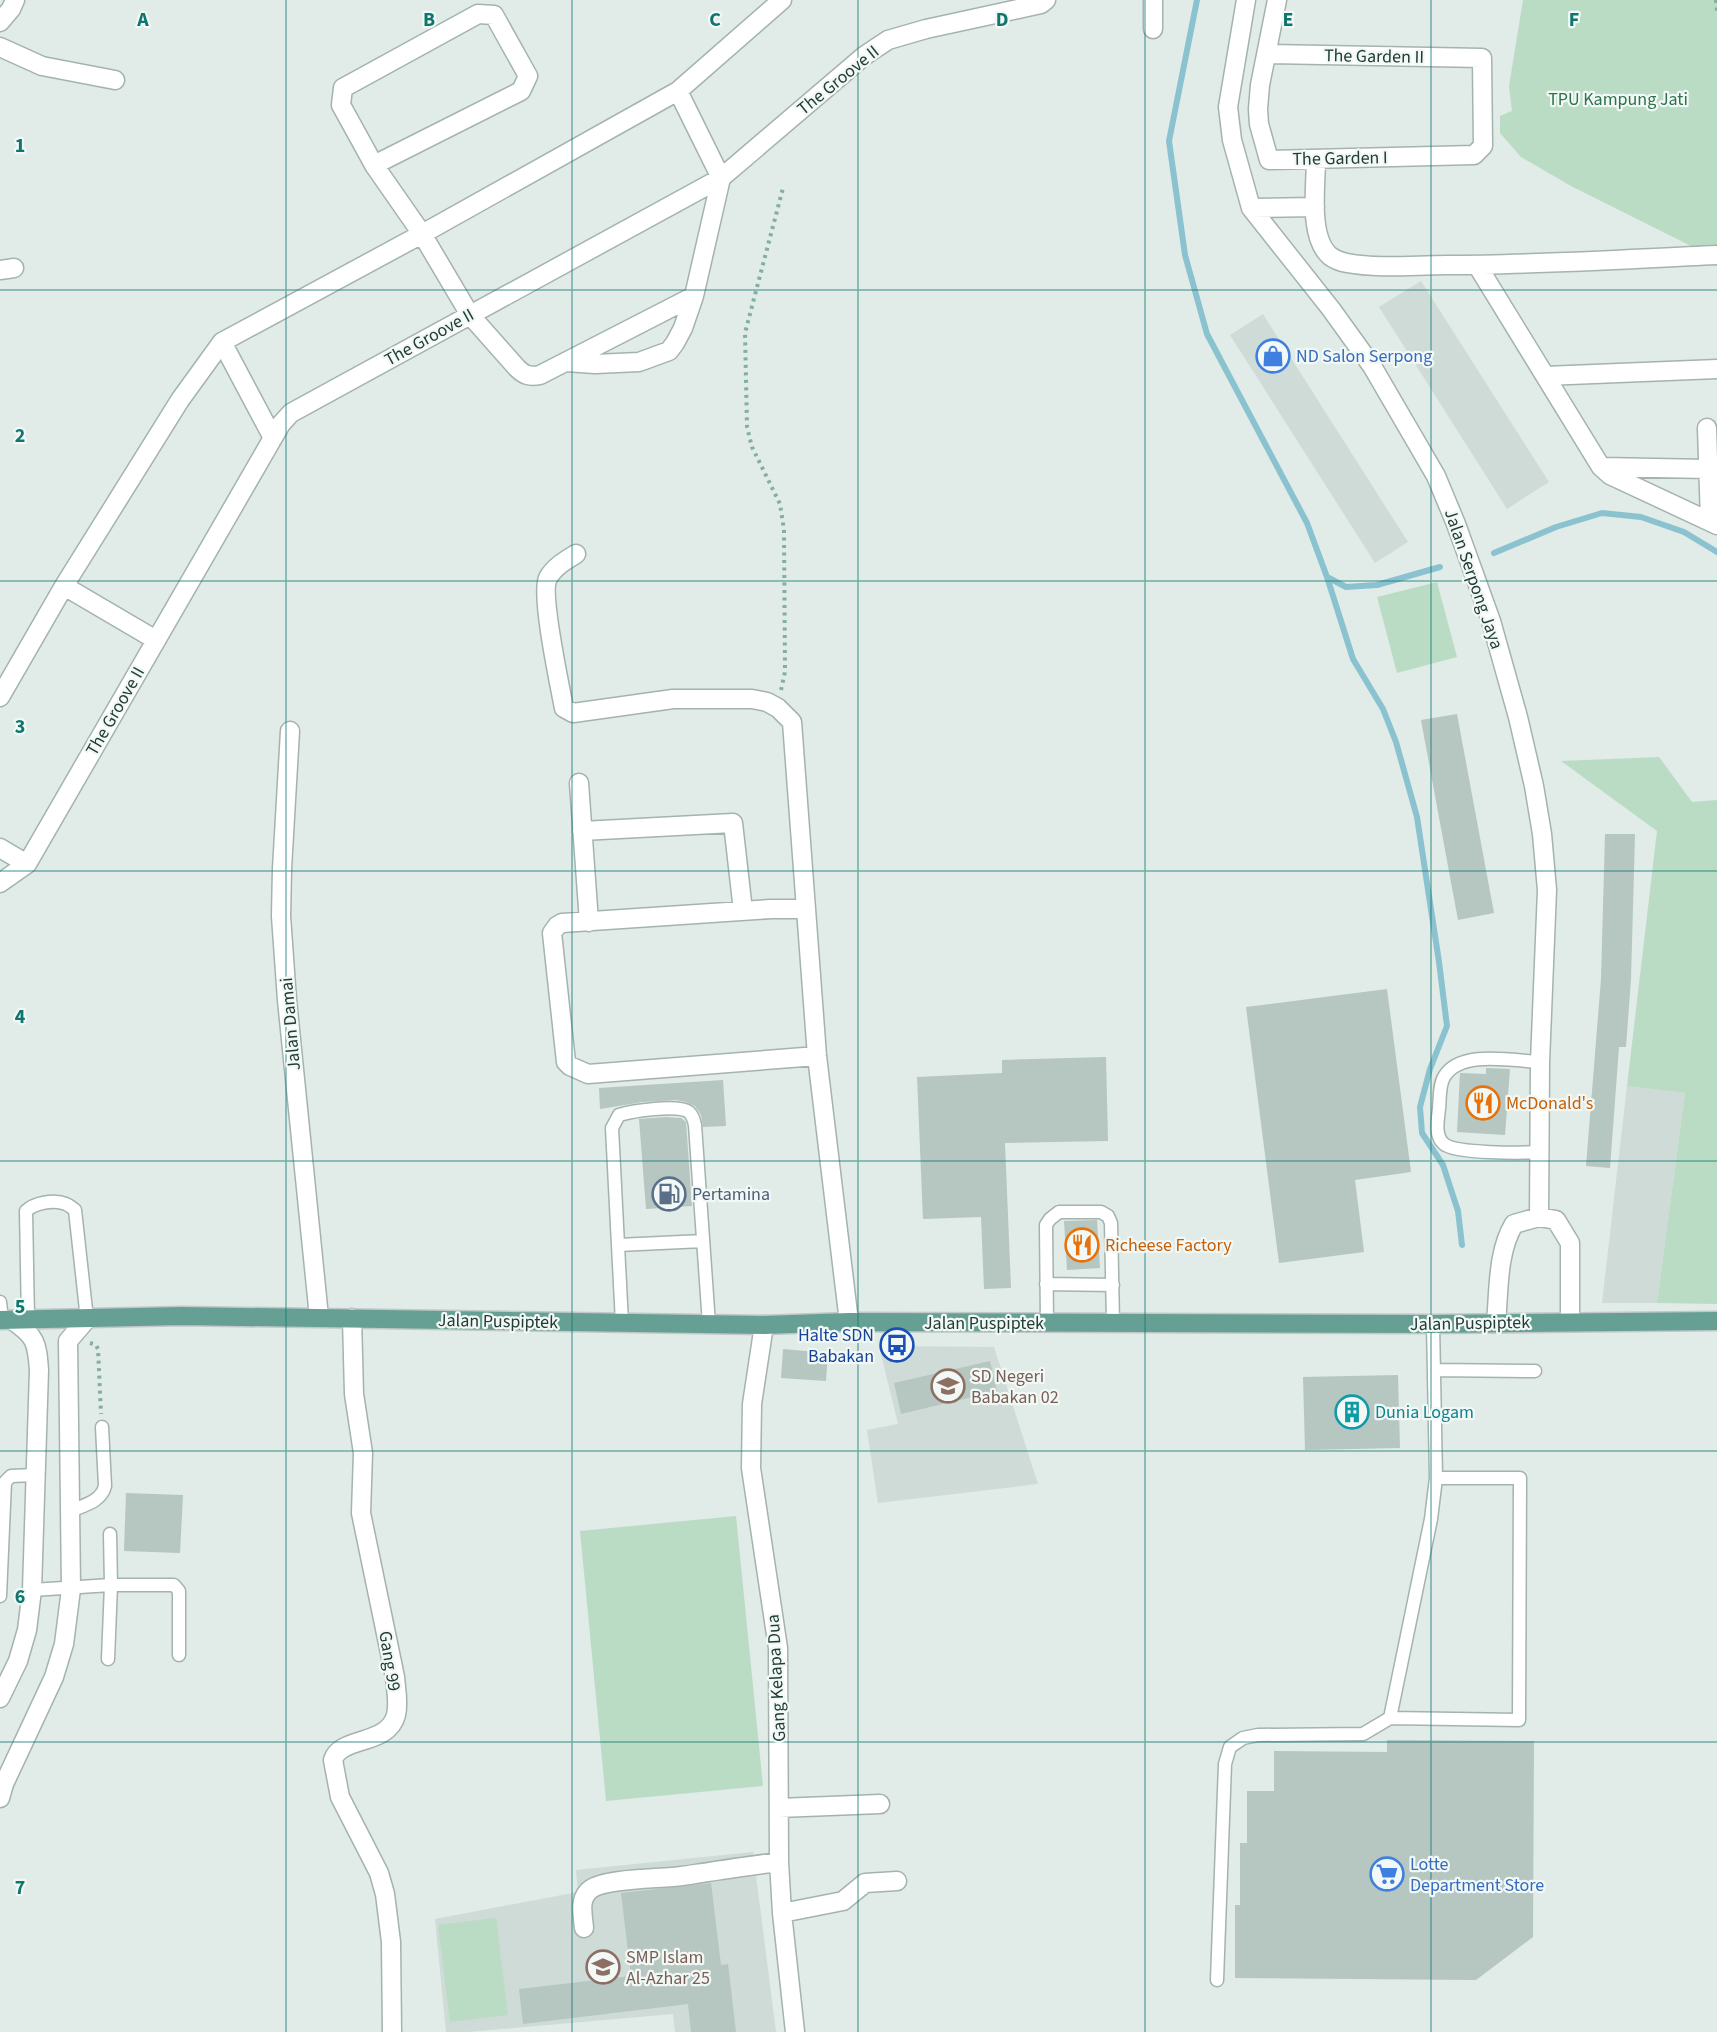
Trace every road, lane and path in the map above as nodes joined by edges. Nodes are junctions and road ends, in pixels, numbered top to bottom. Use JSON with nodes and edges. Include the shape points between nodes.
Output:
{"nodes":[{"id":1,"x":15,"y":0,"type":"edge"},
{"id":2,"x":782,"y":0,"type":"edge"},
{"id":3,"x":1046,"y":0,"type":"edge"},
{"id":4,"x":1153,"y":0,"type":"edge"},
{"id":5,"x":1246,"y":0,"type":"edge"},
{"id":6,"x":1277,"y":0,"type":"edge"},
{"id":7,"x":1716,"y":0,"type":"edge"},
{"id":8,"x":1717,"y":11,"type":"edge"},
{"id":9,"x":0,"y":22,"type":"edge"},
{"id":10,"x":1153,"y":28,"type":"dead end"},
{"id":11,"x":0,"y":47,"type":"edge"},
{"id":12,"x":1267,"y":54,"type":"junction"},
{"id":13,"x":1482,"y":58,"type":"joint"},
{"id":14,"x":114,"y":81,"type":"dead end"},
{"id":15,"x":678,"y":91,"type":"junction"},
{"id":16,"x":1316,"y":159,"type":"junction"},
{"id":17,"x":374,"y":165,"type":"junction"},
{"id":18,"x":721,"y":178,"type":"junction"},
{"id":19,"x":783,"y":188,"type":"dead end"},
{"id":20,"x":1315,"y":207,"type":"junction"},
{"id":21,"x":1251,"y":208,"type":"junction"},
{"id":22,"x":422,"y":234,"type":"junction"},
{"id":23,"x":1717,"y":255,"type":"edge"},
{"id":24,"x":1477,"y":265,"type":"junction"},
{"id":25,"x":694,"y":296,"type":"junction"},
{"id":26,"x":470,"y":315,"type":"junction"},
{"id":27,"x":222,"y":342,"type":"junction"},
{"id":28,"x":564,"y":362,"type":"junction"},
{"id":29,"x":1717,"y":369,"type":"edge"},
{"id":30,"x":1545,"y":376,"type":"junction"},
{"id":31,"x":1707,"y":428,"type":"dead end"},
{"id":32,"x":273,"y":438,"type":"junction"},
{"id":33,"x":1601,"y":467,"type":"junction"},
{"id":34,"x":1708,"y":469,"type":"junction"},
{"id":35,"x":1713,"y":523,"type":"edge"},
{"id":36,"x":576,"y":554,"type":"dead end"},
{"id":37,"x":64,"y":586,"type":"junction"},
{"id":38,"x":156,"y":640,"type":"junction"},
{"id":39,"x":0,"y":697,"type":"edge"},
{"id":40,"x":778,"y":708,"type":"junction"},
{"id":41,"x":290,"y":731,"type":"dead end"},
{"id":42,"x":579,"y":783,"type":"dead end"},
{"id":43,"x":582,"y":831,"type":"junction"},
{"id":44,"x":0,"y":848,"type":"edge"},
{"id":45,"x":27,"y":864,"type":"junction"},
{"id":46,"x":0,"y":883,"type":"edge"},
{"id":47,"x":805,"y":909,"type":"junction"},
{"id":48,"x":743,"y":911,"type":"junction"},
{"id":49,"x":589,"y":922,"type":"junction"},
{"id":50,"x":817,"y":1056,"type":"junction"},
{"id":51,"x":1540,"y":1062,"type":"junction"},
{"id":52,"x":1541,"y":1152,"type":"junction"},
{"id":53,"x":1539,"y":1217,"type":"junction"},
{"id":54,"x":703,"y":1241,"type":"junction"},
{"id":55,"x":618,"y":1245,"type":"junction"},
{"id":56,"x":1046,"y":1284,"type":"junction"},
{"id":57,"x":1113,"y":1285,"type":"junction"},
{"id":58,"x":0,"y":1302,"type":"edge"},
{"id":59,"x":319,"y":1317,"type":"junction"},
{"id":60,"x":352,"y":1318,"type":"junction"},
{"id":61,"x":87,"y":1319,"type":"junction"},
{"id":62,"x":11,"y":1320,"type":"edge"},
{"id":63,"x":1717,"y":1321,"type":"edge"},
{"id":64,"x":1570,"y":1322,"type":"junction"},
{"id":65,"x":622,"y":1323,"type":"junction"},
{"id":66,"x":849,"y":1323,"type":"junction"},
{"id":67,"x":1047,"y":1323,"type":"junction"},
{"id":68,"x":1113,"y":1323,"type":"junction"},
{"id":69,"x":1496,"y":1323,"type":"junction"},
{"id":70,"x":709,"y":1324,"type":"junction"},
{"id":71,"x":1433,"y":1324,"type":"junction"},
{"id":72,"x":764,"y":1325,"type":"junction"},
{"id":73,"x":68,"y":1342,"type":"junction"},
{"id":74,"x":1434,"y":1370,"type":"junction"},
{"id":75,"x":1535,"y":1371,"type":"dead end"},
{"id":76,"x":102,"y":1427,"type":"joint"},
{"id":77,"x":36,"y":1475,"type":"junction"},
{"id":78,"x":1436,"y":1478,"type":"junction"},
{"id":79,"x":71,"y":1511,"type":"junction"},
{"id":80,"x":110,"y":1534,"type":"dead end"},
{"id":81,"x":111,"y":1585,"type":"junction"},
{"id":82,"x":71,"y":1589,"type":"junction"},
{"id":83,"x":32,"y":1590,"type":"junction"},
{"id":84,"x":0,"y":1596,"type":"edge"},
{"id":85,"x":179,"y":1655,"type":"dead end"},
{"id":86,"x":108,"y":1659,"type":"dead end"},
{"id":87,"x":0,"y":1698,"type":"edge"},
{"id":88,"x":1390,"y":1719,"type":"junction"},
{"id":89,"x":0,"y":1798,"type":"edge"},
{"id":90,"x":880,"y":1804,"type":"dead end"},
{"id":91,"x":779,"y":1808,"type":"junction"},
{"id":92,"x":779,"y":1862,"type":"junction"},
{"id":93,"x":897,"y":1881,"type":"dead end"},
{"id":94,"x":782,"y":1912,"type":"junction"},
{"id":95,"x":584,"y":1928,"type":"dead end"},
{"id":96,"x":1217,"y":1980,"type":"dead end"},
{"id":97,"x":392,"y":2032,"type":"edge"},
{"id":98,"x":795,"y":2032,"type":"edge"}],
"edges":[{"from":1,"to":9,"type":"street"},
{"from":2,"to":15,"type":"street"},
{"from":3,"to":18,"type":"street","name":"The Groove II","via":[[888,40]]},
{"from":4,"to":10,"type":"street"},
{"from":5,"to":21,"type":"street","name":"Jalan Serpong Jaya","via":[[1228,108],[1232,140]]},
{"from":6,"to":12,"type":"street","name":"The Garden I"},
{"from":7,"to":8,"type":"path"},
{"from":11,"to":14,"type":"street","via":[[42,66]]},
{"from":12,"to":13,"type":"street","name":"The Garden II"},
{"from":12,"to":16,"type":"street","name":"The Garden I","via":[[1258,109],[1269,160]]},
{"from":13,"to":16,"type":"street","name":"The Garden I","via":[[1483,146],[1479,152]]},
{"from":15,"to":18,"type":"street"},
{"from":15,"to":22,"type":"street"},
{"from":16,"to":20,"type":"street"},
{"from":17,"to":17,"type":"street","via":[[341,105],[343,88],[478,14],[494,15],[528,76],[521,91]]},
{"from":17,"to":22,"type":"street"},
{"from":18,"to":25,"type":"street"},
{"from":18,"to":26,"type":"street","name":"The Groove II"},
{"from":19,"to":40,"type":"path","via":[[744,333],[747,427],[752,447],[780,504],[784,531],[784,672]]},
{"from":20,"to":21,"type":"street"},
{"from":20,"to":24,"type":"street","via":[[1320,242],[1330,256],[1344,263]]},
{"from":21,"to":51,"type":"street","name":"Jalan Serpong Jaya","via":[[1372,366],[1436,477],[1487,611],[1521,728],[1542,834],[1547,890]]},
{"from":22,"to":26,"type":"street"},
{"from":22,"to":27,"type":"street"},
{"from":23,"to":24,"type":"street"},
{"from":24,"to":30,"type":"street"},
{"from":25,"to":28,"type":"street"},
{"from":25,"to":28,"type":"street","via":[[683,328],[669,351],[632,362]]},
{"from":26,"to":28,"type":"street","via":[[524,374],[540,375]]},
{"from":26,"to":32,"type":"street","name":"The Groove II","via":[[291,413]]},
{"from":27,"to":32,"type":"street"},
{"from":27,"to":37,"type":"street","via":[[202,366]]},
{"from":29,"to":30,"type":"street"},
{"from":30,"to":33,"type":"street"},
{"from":31,"to":34,"type":"street"},
{"from":32,"to":38,"type":"street","name":"The Groove II"},
{"from":33,"to":34,"type":"street"},
{"from":33,"to":35,"type":"street","via":[[1610,476]]},
{"from":34,"to":35,"type":"street"},
{"from":36,"to":40,"type":"street","via":[[549,576],[545,593],[564,708],[568,712],[692,697],[752,699]]},
{"from":37,"to":38,"type":"street"},
{"from":37,"to":39,"type":"street"},
{"from":38,"to":45,"type":"street","name":"The Groove II"},
{"from":40,"to":47,"type":"street","via":[[794,727]]},
{"from":41,"to":59,"type":"street","name":"Jalan Damai","via":[[281,916]]},
{"from":42,"to":43,"type":"street"},
{"from":43,"to":48,"type":"street","via":[[733,823]]},
{"from":43,"to":49,"type":"street"},
{"from":44,"to":45,"type":"street"},
{"from":45,"to":46,"type":"street","name":"The Groove II"},
{"from":47,"to":48,"type":"street"},
{"from":47,"to":50,"type":"street"},
{"from":48,"to":49,"type":"street"},
{"from":49,"to":50,"type":"street","via":[[562,923],[552,933],[566,1062],[570,1066],[588,1074]]},
{"from":50,"to":66,"type":"street"},
{"from":51,"to":52,"type":"street","name":"Jalan Serpong Jaya"},
{"from":51,"to":52,"type":"lane","via":[[1473,1059],[1455,1066],[1443,1079],[1437,1127],[1444,1144],[1454,1148]]},
{"from":52,"to":53,"type":"street","name":"Jalan Serpong Jaya"},
{"from":53,"to":64,"type":"street","via":[[1556,1220],[1570,1243]]},
{"from":53,"to":69,"type":"street","via":[[1514,1224],[1508,1235]]},
{"from":54,"to":55,"type":"lane"},
{"from":54,"to":55,"type":"lane","via":[[693,1116],[685,1110],[670,1109],[619,1115],[612,1128]]},
{"from":54,"to":70,"type":"lane"},
{"from":55,"to":65,"type":"lane"},
{"from":56,"to":57,"type":"lane"},
{"from":56,"to":57,"type":"lane","via":[[1045,1232],[1050,1219],[1059,1212],[1101,1212],[1111,1223]]},
{"from":56,"to":67,"type":"lane"},
{"from":57,"to":68,"type":"lane"},
{"from":58,"to":62,"type":"lane"},
{"from":59,"to":60,"type":"main road","name":"Jalan Puspiptek"},
{"from":59,"to":61,"type":"main road","name":"Jalan Puspiptek"},
{"from":60,"to":65,"type":"main road","name":"Jalan Puspiptek"},
{"from":60,"to":97,"type":"street","name":"Gang 99","via":[[354,1394],[363,1453],[361,1513],[397,1703],[391,1726],[380,1735],[338,1752],[333,1760],[340,1797],[379,1873],[385,1894],[391,1942]]},
{"from":61,"to":62,"type":"main road","name":"Jalan Puspiptek"},
{"from":61,"to":62,"type":"lane","via":[[75,1210],[66,1204],[45,1203],[32,1205],[26,1211]]},
{"from":61,"to":73,"type":"street"},
{"from":62,"to":77,"type":"street","via":[[27,1330],[37,1351]]},
{"from":63,"to":64,"type":"main road","name":"Jalan Puspiptek"},
{"from":64,"to":69,"type":"main road","name":"Jalan Puspiptek"},
{"from":65,"to":70,"type":"main road","name":"Jalan Puspiptek"},
{"from":66,"to":67,"type":"main road","name":"Jalan Puspiptek"},
{"from":66,"to":72,"type":"main road","name":"Jalan Puspiptek"},
{"from":67,"to":68,"type":"main road","name":"Jalan Puspiptek"},
{"from":68,"to":71,"type":"main road","name":"Jalan Puspiptek"},
{"from":69,"to":71,"type":"main road","name":"Jalan Puspiptek"},
{"from":70,"to":72,"type":"main road","name":"Jalan Puspiptek"},
{"from":71,"to":74,"type":"lane"},
{"from":72,"to":91,"type":"street","name":"Gang Kelapa Dua","via":[[752,1404],[751,1468],[778,1648]]},
{"from":73,"to":76,"type":"path","via":[[92,1343],[98,1349]]},
{"from":73,"to":79,"type":"street"},
{"from":74,"to":75,"type":"lane"},
{"from":74,"to":78,"type":"lane"},
{"from":76,"to":79,"type":"lane","via":[[104,1491],[100,1497]]},
{"from":77,"to":83,"type":"street"},
{"from":77,"to":84,"type":"lane","via":[[11,1476],[5,1482]]},
{"from":78,"to":88,"type":"lane"},
{"from":78,"to":88,"type":"lane","via":[[1520,1478],[1519,1720]]},
{"from":79,"to":82,"type":"street"},
{"from":80,"to":81,"type":"lane"},
{"from":81,"to":82,"type":"lane"},
{"from":81,"to":85,"type":"lane","via":[[170,1583],[177,1587]]},
{"from":81,"to":86,"type":"lane"},
{"from":82,"to":83,"type":"lane"},
{"from":82,"to":89,"type":"street","via":[[64,1644],[54,1677]]},
{"from":83,"to":87,"type":"street","via":[[18,1661]]},
{"from":88,"to":96,"type":"lane","via":[[1363,1734],[1258,1735],[1243,1738],[1230,1747],[1226,1764]]},
{"from":90,"to":91,"type":"street"},
{"from":91,"to":92,"type":"street","name":"Gang Kelapa Dua"},
{"from":92,"to":94,"type":"street","name":"Gang Kelapa Dua"},
{"from":92,"to":95,"type":"street","via":[[603,1884],[584,1896]]},
{"from":93,"to":94,"type":"street","via":[[865,1883],[843,1901]]},
{"from":94,"to":98,"type":"street","name":"Gang Kelapa Dua"}]}
